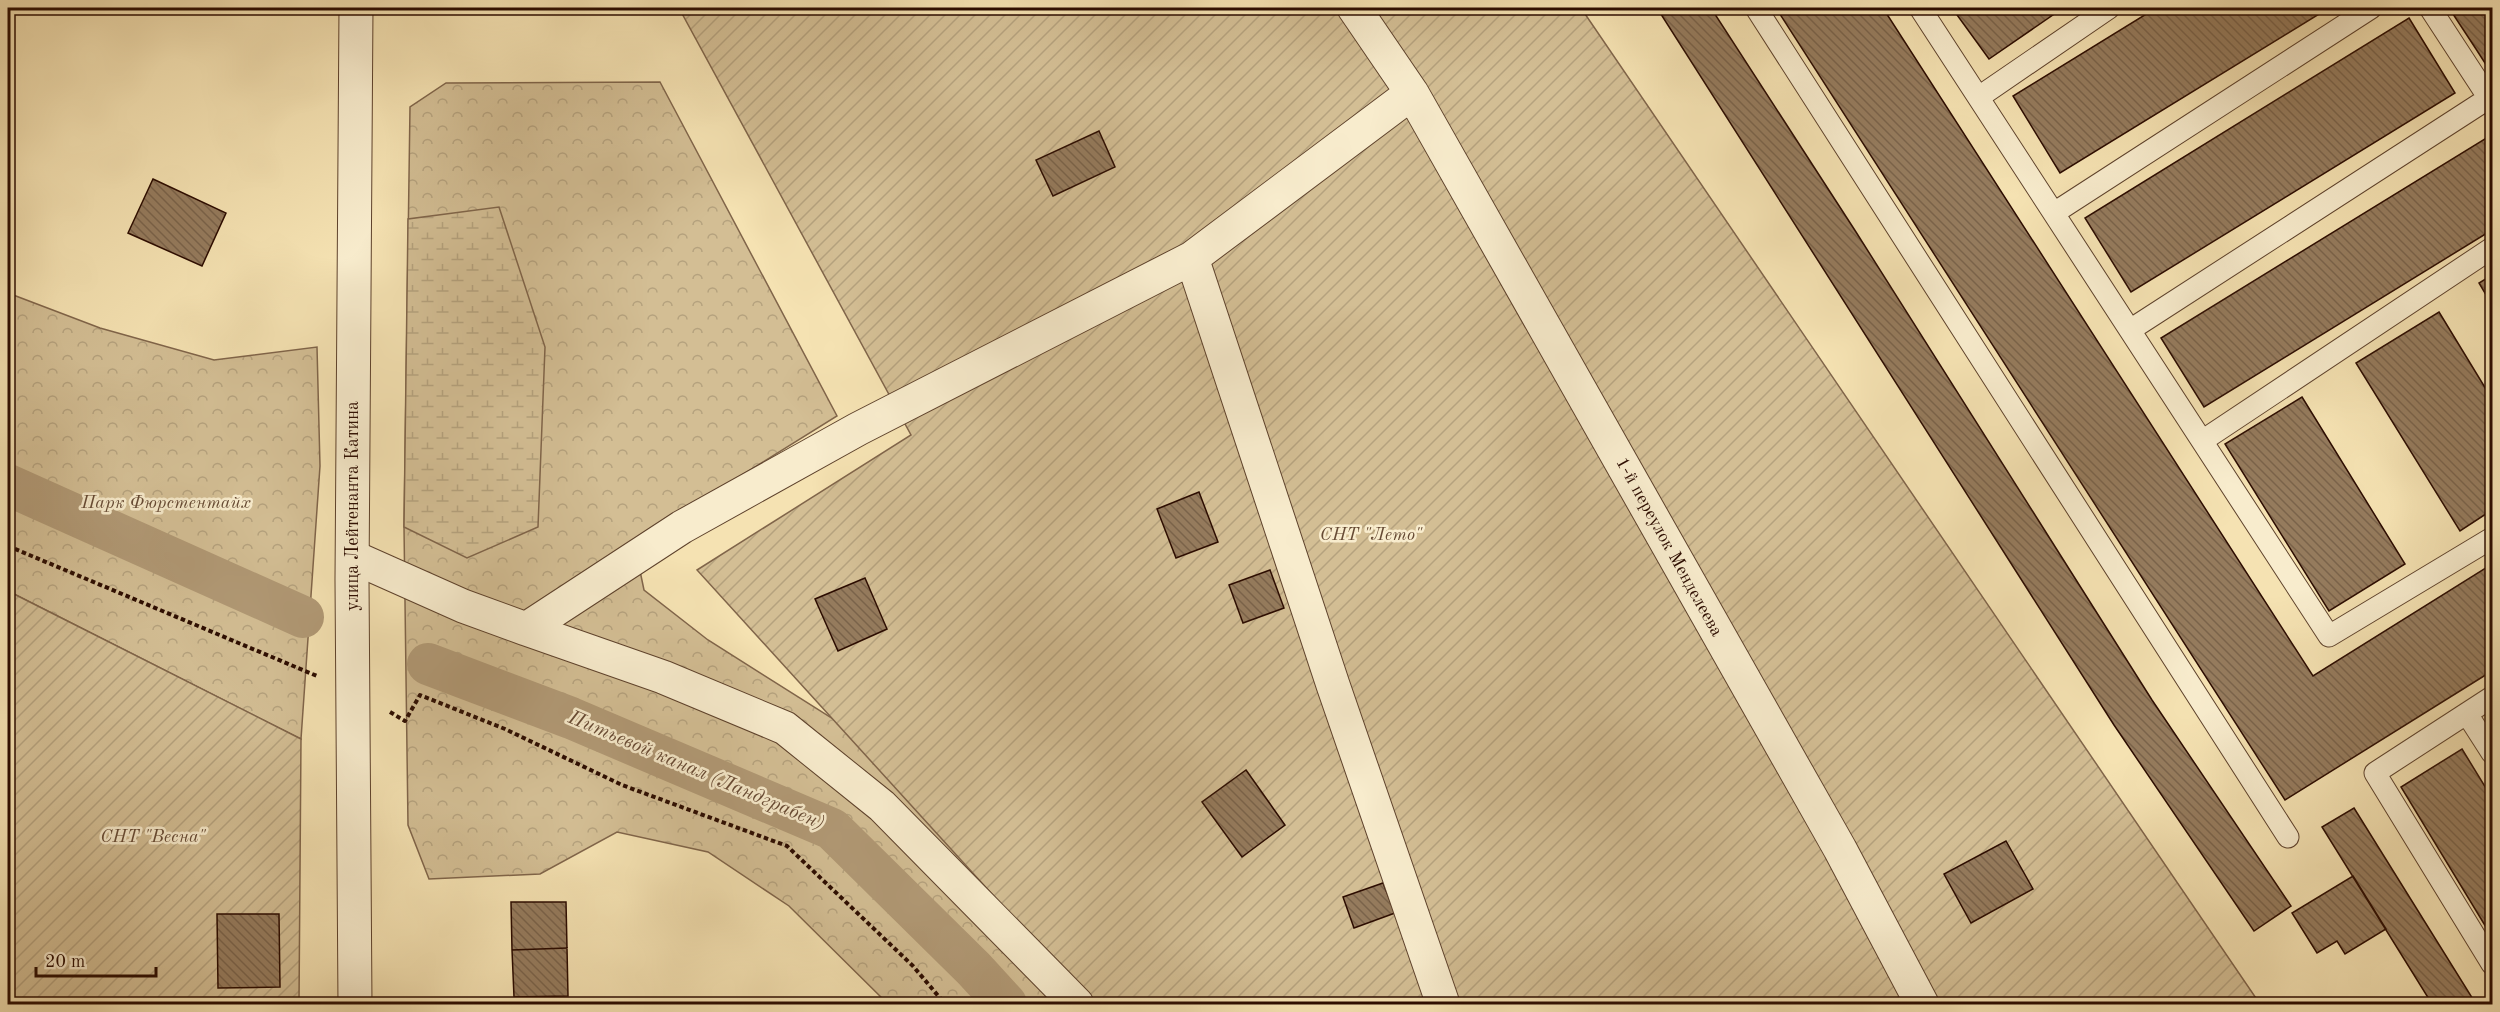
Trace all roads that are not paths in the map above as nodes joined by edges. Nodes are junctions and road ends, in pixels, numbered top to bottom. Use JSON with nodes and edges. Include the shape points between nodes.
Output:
{"nodes":[{"id":1,"x":356,"y":8,"type":"edge"},
{"id":2,"x":1354,"y":8,"type":"edge"},
{"id":3,"x":1756,"y":8,"type":"edge"},
{"id":4,"x":1920,"y":8,"type":"edge"},
{"id":5,"x":2109,"y":8,"type":"edge"},
{"id":6,"x":2371,"y":8,"type":"edge"},
{"id":7,"x":2430,"y":8,"type":"edge"},
{"id":8,"x":1412,"y":93,"type":"junction"},
{"id":9,"x":1979,"y":97,"type":"junction"},
{"id":10,"x":2491,"y":101,"type":"edge"},
{"id":11,"x":2054,"y":213,"type":"junction"},
{"id":12,"x":2493,"y":248,"type":"edge"},
{"id":13,"x":1192,"y":258,"type":"junction"},
{"id":14,"x":2130,"y":330,"type":"junction"},
{"id":15,"x":2202,"y":441,"type":"junction"},
{"id":16,"x":2493,"y":538,"type":"edge"},
{"id":17,"x":353,"y":557,"type":"junction"},
{"id":18,"x":526,"y":629,"type":"junction"},
{"id":19,"x":2493,"y":698,"type":"edge"},
{"id":20,"x":2467,"y":714,"type":"junction"},
{"id":21,"x":2493,"y":753,"type":"edge"},
{"id":22,"x":2288,"y":837,"type":"dead end"},
{"id":23,"x":2493,"y":964,"type":"edge"},
{"id":24,"x":355,"y":1005,"type":"edge"},
{"id":25,"x":1077,"y":1005,"type":"edge"},
{"id":26,"x":1443,"y":1005,"type":"edge"},
{"id":27,"x":1922,"y":1005,"type":"edge"}],
"edges":[{"from":1,"to":17,"type":"street","name":"улица Лейтенанта Катина"},
{"from":2,"to":8,"type":"street","name":"1-й переулок Менделеева"},
{"from":3,"to":22,"type":"lane"},
{"from":4,"to":9,"type":"lane"},
{"from":5,"to":9,"type":"lane"},
{"from":6,"to":11,"type":"lane"},
{"from":7,"to":10,"type":"lane"},
{"from":8,"to":13,"type":"street"},
{"from":8,"to":27,"type":"street","name":"1-й переулок Менделеева","via":[[1840,849]]},
{"from":9,"to":11,"type":"lane"},
{"from":10,"to":14,"type":"lane"},
{"from":11,"to":14,"type":"lane"},
{"from":12,"to":15,"type":"lane"},
{"from":13,"to":18,"type":"street","via":[[858,429],[682,527]]},
{"from":13,"to":26,"type":"street"},
{"from":14,"to":15,"type":"lane"},
{"from":15,"to":16,"type":"lane","via":[[2329,636]]},
{"from":17,"to":18,"type":"street"},
{"from":17,"to":24,"type":"street","name":"улица Лейтенанта Катина"},
{"from":18,"to":25,"type":"street","via":[[663,677],[785,728],[882,806]]},
{"from":19,"to":20,"type":"lane"},
{"from":20,"to":21,"type":"lane"},
{"from":20,"to":23,"type":"lane","via":[[2375,772]]}]}
